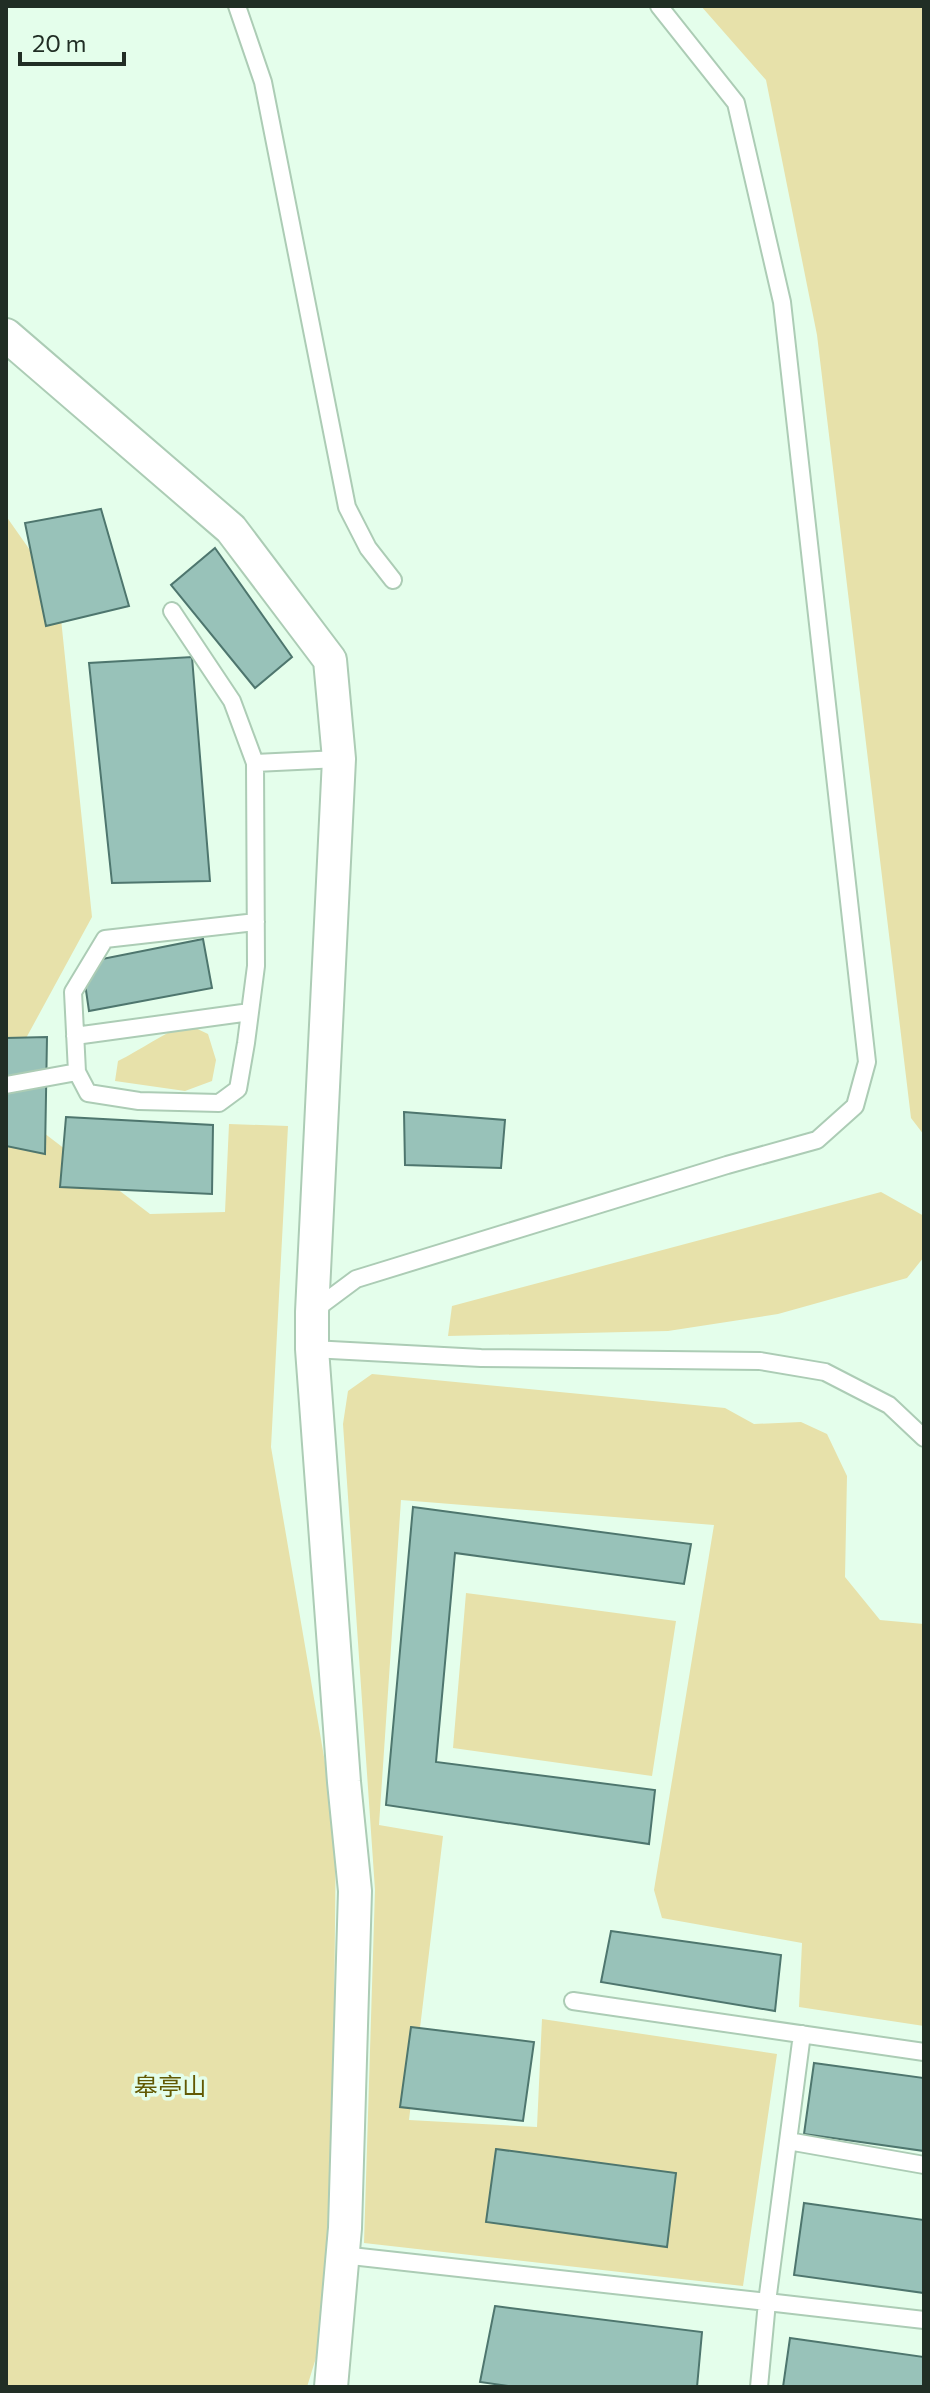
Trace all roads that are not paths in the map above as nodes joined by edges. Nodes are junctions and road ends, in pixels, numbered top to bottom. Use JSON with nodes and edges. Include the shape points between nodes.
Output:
{"nodes":[{"id":1,"x":237,"y":6,"type":"edge"},
{"id":2,"x":659,"y":6,"type":"edge"},
{"id":3,"x":6,"y":335,"type":"edge"},
{"id":4,"x":393,"y":580,"type":"dead end"},
{"id":5,"x":172,"y":611,"type":"dead end"},
{"id":6,"x":339,"y":759,"type":"junction"},
{"id":7,"x":255,"y":763,"type":"junction"},
{"id":8,"x":256,"y":922,"type":"junction"},
{"id":9,"x":250,"y":1012,"type":"junction"},
{"id":10,"x":75,"y":1036,"type":"junction"},
{"id":11,"x":77,"y":1072,"type":"junction"},
{"id":12,"x":6,"y":1085,"type":"edge"},
{"id":13,"x":312,"y":1312,"type":"junction"},
{"id":14,"x":312,"y":1349,"type":"junction"},
{"id":15,"x":924,"y":1438,"type":"edge"},
{"id":16,"x":573,"y":2001,"type":"dead end"},
{"id":17,"x":802,"y":2034,"type":"junction"},
{"id":18,"x":924,"y":2052,"type":"edge"},
{"id":19,"x":788,"y":2141,"type":"junction"},
{"id":20,"x":924,"y":2165,"type":"edge"},
{"id":21,"x":342,"y":2255,"type":"junction"},
{"id":22,"x":767,"y":2302,"type":"junction"},
{"id":23,"x":924,"y":2320,"type":"edge"},
{"id":24,"x":331,"y":2387,"type":"edge"},
{"id":25,"x":759,"y":2387,"type":"edge"}],
"edges":[{"from":1,"to":4,"type":"lane","via":[[263,82],[347,507],[368,548]]},
{"from":2,"to":13,"type":"lane","via":[[736,103],[782,302],[867,1062],[855,1106],[817,1140],[356,1279]]},
{"from":3,"to":6,"type":"street","via":[[231,529],[330,660]]},
{"from":5,"to":7,"type":"lane","via":[[232,701]]},
{"from":6,"to":7,"type":"lane"},
{"from":6,"to":13,"type":"street"},
{"from":7,"to":8,"type":"lane"},
{"from":8,"to":9,"type":"lane"},
{"from":8,"to":10,"type":"lane","via":[[105,939],[73,992]]},
{"from":9,"to":10,"type":"lane"},
{"from":9,"to":11,"type":"lane","via":[[238,1089],[219,1103],[139,1101],[88,1093]]},
{"from":10,"to":11,"type":"lane"},
{"from":11,"to":12,"type":"lane"},
{"from":13,"to":14,"type":"street"},
{"from":14,"to":15,"type":"lane","via":[[481,1358],[760,1361],[825,1372],[889,1405]]},
{"from":14,"to":21,"type":"street","via":[[355,1891]]},
{"from":16,"to":17,"type":"lane"},
{"from":17,"to":18,"type":"lane"},
{"from":17,"to":19,"type":"lane"},
{"from":19,"to":20,"type":"lane"},
{"from":19,"to":22,"type":"lane"},
{"from":21,"to":22,"type":"lane"},
{"from":21,"to":24,"type":"street"},
{"from":22,"to":23,"type":"lane"},
{"from":22,"to":25,"type":"lane"}]}
